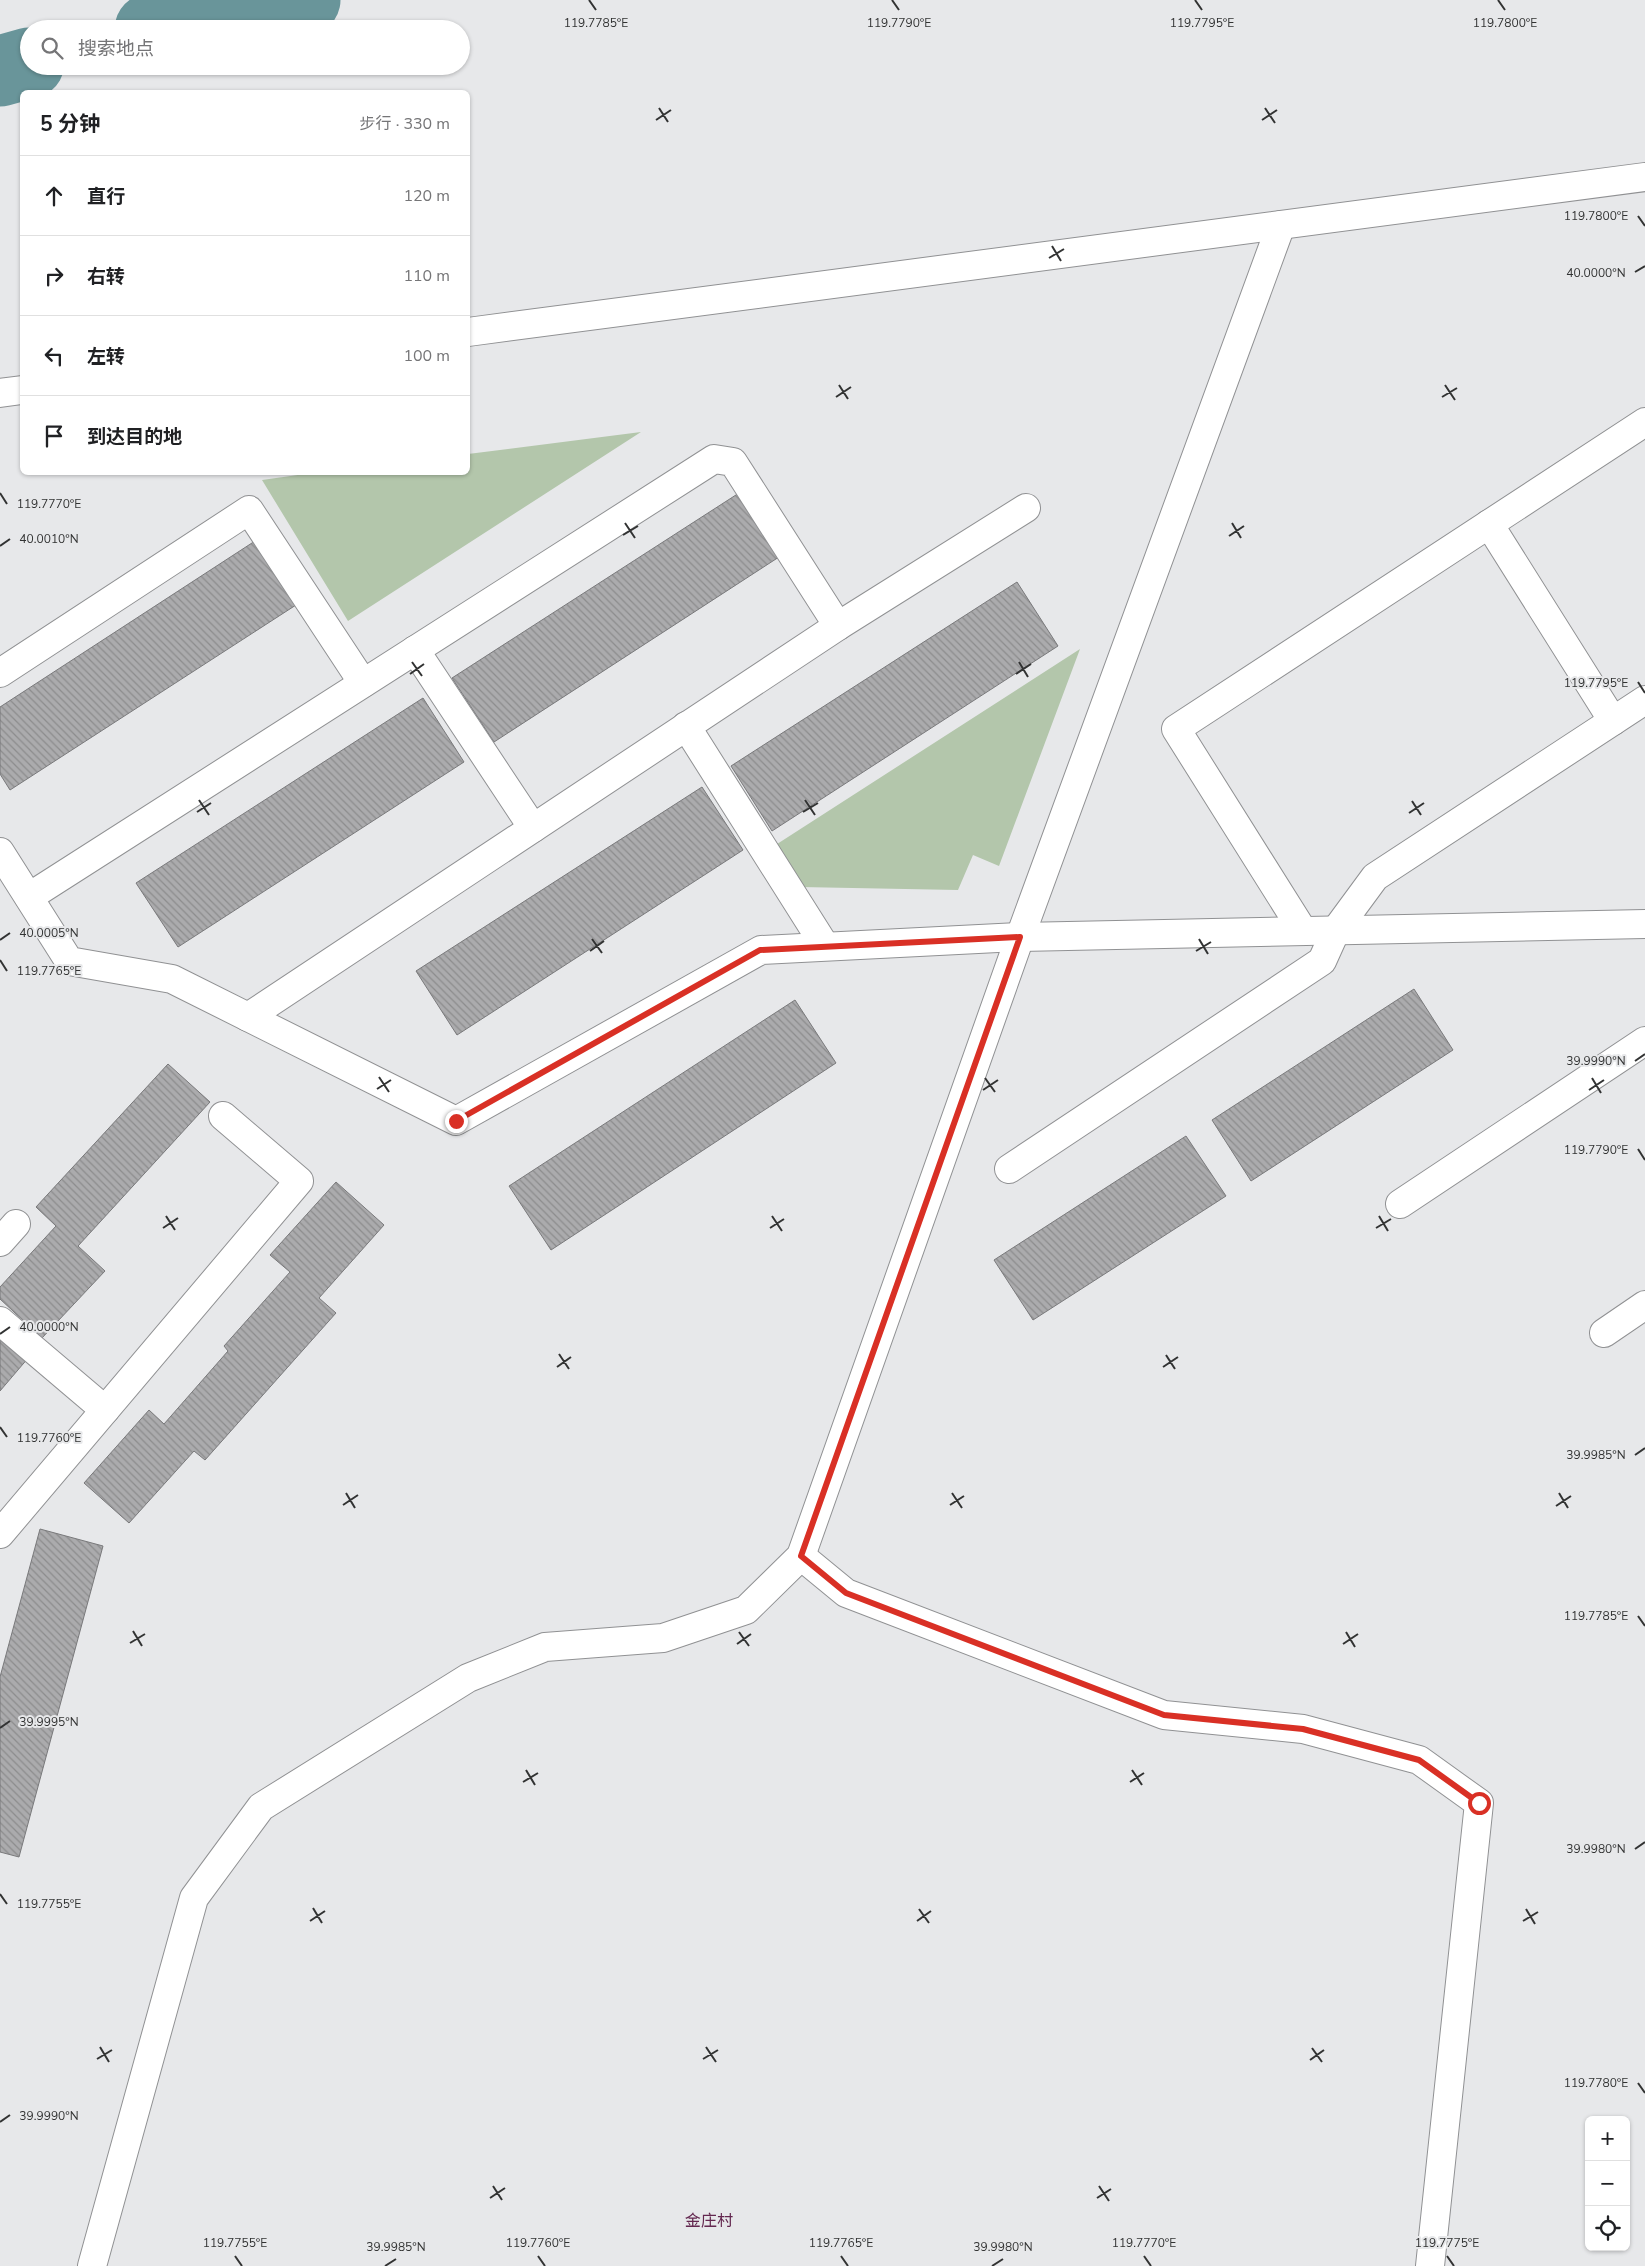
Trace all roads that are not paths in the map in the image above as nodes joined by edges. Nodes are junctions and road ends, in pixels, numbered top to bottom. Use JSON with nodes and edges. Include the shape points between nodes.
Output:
{"nodes":[{"id":1,"x":1645,"y":177,"type":"edge"},
{"id":2,"x":1281,"y":225,"type":"junction"},
{"id":3,"x":470,"y":332,"type":"edge"},
{"id":4,"x":20,"y":390,"type":"edge"},
{"id":5,"x":0,"y":393,"type":"edge"},
{"id":6,"x":1645,"y":422,"type":"edge"},
{"id":7,"x":1026,"y":508,"type":"dead end"},
{"id":8,"x":1489,"y":524,"type":"junction"},
{"id":9,"x":838,"y":626,"type":"junction"},
{"id":10,"x":415,"y":650,"type":"junction"},
{"id":11,"x":0,"y":673,"type":"edge"},
{"id":12,"x":363,"y":683,"type":"junction"},
{"id":13,"x":1645,"y":700,"type":"edge"},
{"id":14,"x":1613,"y":721,"type":"junction"},
{"id":15,"x":686,"y":726,"type":"junction"},
{"id":16,"x":533,"y":828,"type":"junction"},
{"id":17,"x":0,"y":852,"type":"edge"},
{"id":18,"x":29,"y":897,"type":"junction"},
{"id":19,"x":1645,"y":924,"type":"edge"},
{"id":20,"x":1336,"y":930,"type":"junction"},
{"id":21,"x":1302,"y":931,"type":"junction"},
{"id":22,"x":1020,"y":937,"type":"junction"},
{"id":23,"x":825,"y":946,"type":"junction"},
{"id":24,"x":248,"y":1017,"type":"junction"},
{"id":25,"x":1645,"y":1041,"type":"edge"},
{"id":26,"x":222,"y":1116,"type":"dead end"},
{"id":27,"x":1009,"y":1169,"type":"dead end"},
{"id":28,"x":1400,"y":1204,"type":"dead end"},
{"id":29,"x":1645,"y":1305,"type":"edge"},
{"id":30,"x":0,"y":1321,"type":"edge"},
{"id":31,"x":1604,"y":1333,"type":"dead end"},
{"id":32,"x":105,"y":1410,"type":"junction"},
{"id":33,"x":0,"y":1534,"type":"edge"},
{"id":34,"x":801,"y":1556,"type":"junction"},
{"id":35,"x":92,"y":2266,"type":"edge"},
{"id":36,"x":1430,"y":2266,"type":"edge"}],
"edges":[{"from":1,"to":2,"type":"street"},
{"from":2,"to":3,"type":"street"},
{"from":2,"to":22,"type":"street"},
{"from":4,"to":5,"type":"street"},
{"from":6,"to":8,"type":"street"},
{"from":7,"to":9,"type":"street"},
{"from":8,"to":14,"type":"street"},
{"from":8,"to":21,"type":"street","via":[[1176,729]]},
{"from":9,"to":10,"type":"street","via":[[733,462],[714,458]]},
{"from":9,"to":15,"type":"street"},
{"from":10,"to":12,"type":"street"},
{"from":10,"to":16,"type":"street"},
{"from":11,"to":12,"type":"street","via":[[250,510]]},
{"from":12,"to":18,"type":"street"},
{"from":13,"to":14,"type":"street"},
{"from":14,"to":20,"type":"street","via":[[1375,877]]},
{"from":15,"to":16,"type":"street"},
{"from":15,"to":23,"type":"street"},
{"from":16,"to":24,"type":"street"},
{"from":17,"to":18,"type":"street"},
{"from":18,"to":24,"type":"street","via":[[69,961],[172,979]]},
{"from":19,"to":20,"type":"street"},
{"from":20,"to":21,"type":"street"},
{"from":20,"to":27,"type":"street","via":[[1322,961]]},
{"from":21,"to":22,"type":"street"},
{"from":22,"to":23,"type":"street"},
{"from":22,"to":34,"type":"street"},
{"from":23,"to":24,"type":"street","via":[[760,950],[456,1121]]},
{"from":25,"to":28,"type":"street"},
{"from":26,"to":32,"type":"street","via":[[299,1181]]},
{"from":29,"to":31,"type":"street"},
{"from":30,"to":32,"type":"street"},
{"from":32,"to":33,"type":"street"},
{"from":34,"to":35,"type":"street","via":[[746,1610],[663,1638],[545,1647],[468,1678],[261,1807],[194,1898]]},
{"from":34,"to":36,"type":"street","via":[[846,1593],[1164,1715],[1303,1729],[1419,1760],[1479,1803]]}]}
